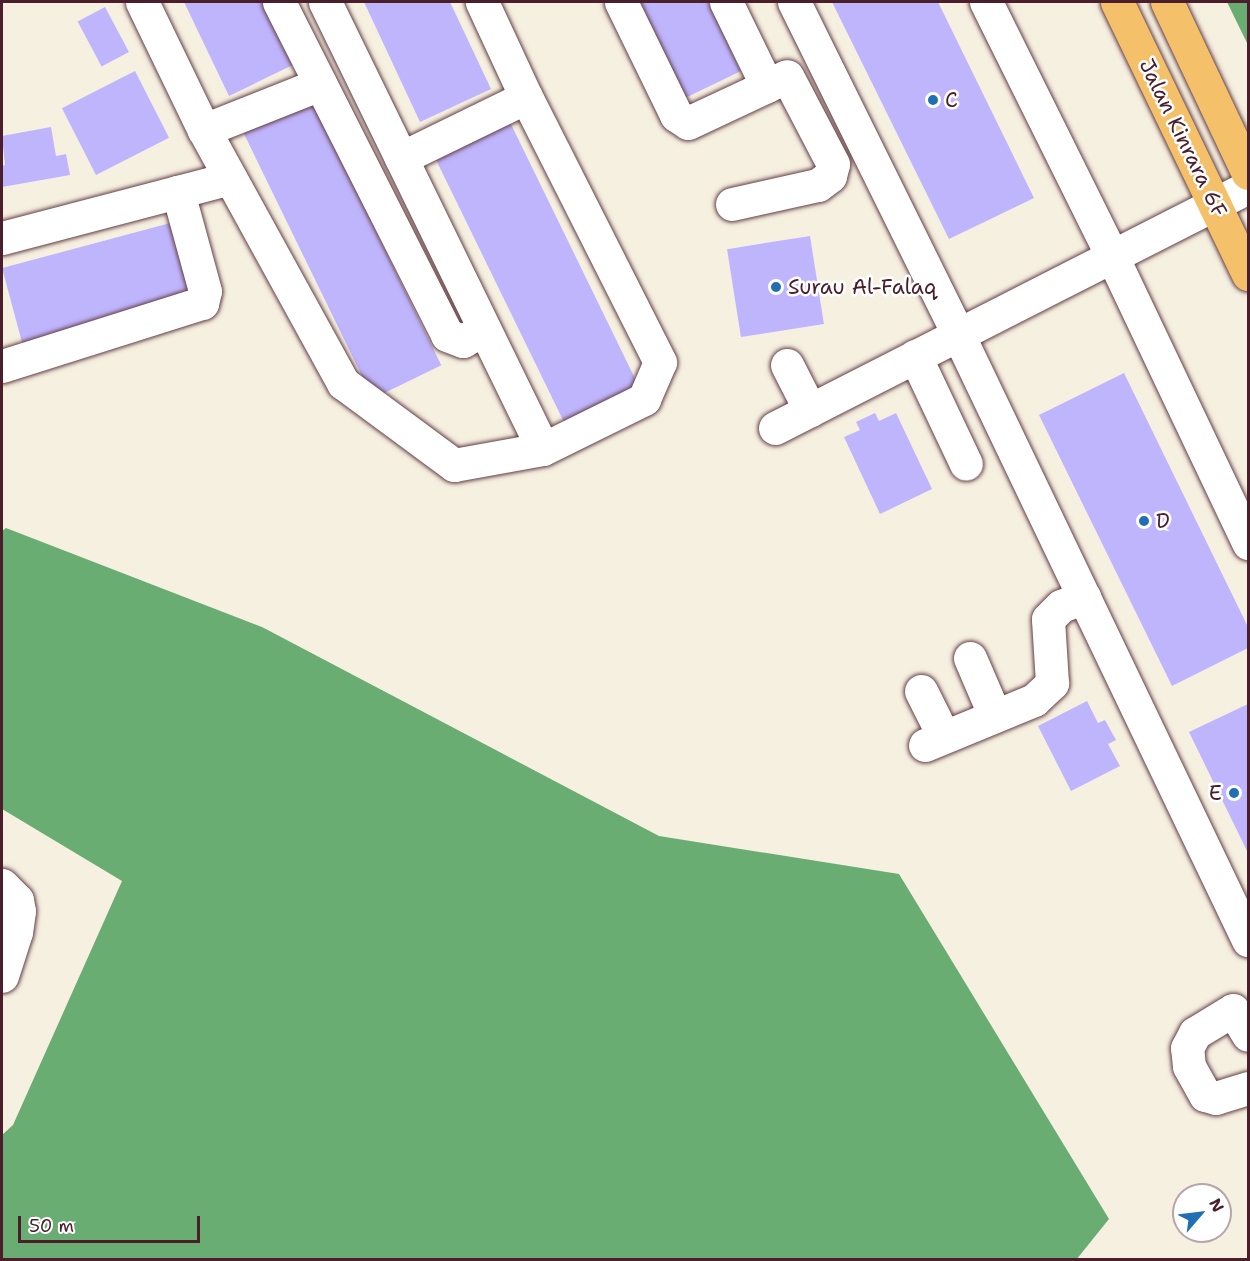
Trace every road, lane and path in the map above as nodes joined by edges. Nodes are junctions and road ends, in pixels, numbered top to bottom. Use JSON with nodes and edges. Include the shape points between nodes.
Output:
{"nodes":[{"id":1,"x":142,"y":2,"type":"edge"},
{"id":2,"x":279,"y":2,"type":"edge"},
{"id":3,"x":325,"y":2,"type":"edge"},
{"id":4,"x":482,"y":2,"type":"edge"},
{"id":5,"x":621,"y":2,"type":"edge"},
{"id":6,"x":726,"y":2,"type":"edge"},
{"id":7,"x":794,"y":2,"type":"edge"},
{"id":8,"x":986,"y":2,"type":"edge"},
{"id":9,"x":1117,"y":2,"type":"edge"},
{"id":10,"x":1167,"y":2,"type":"edge"},
{"id":11,"x":822,"y":59,"type":"junction"},
{"id":12,"x":777,"y":81,"type":"junction"},
{"id":13,"x":320,"y":84,"type":"junction"},
{"id":14,"x":526,"y":97,"type":"junction"},
{"id":15,"x":204,"y":130,"type":"junction"},
{"id":16,"x":401,"y":158,"type":"junction"},
{"id":17,"x":1248,"y":173,"type":"edge"},
{"id":18,"x":230,"y":178,"type":"junction"},
{"id":19,"x":1248,"y":187,"type":"edge"},
{"id":20,"x":178,"y":192,"type":"junction"},
{"id":21,"x":1214,"y":203,"type":"junction"},
{"id":22,"x":732,"y":204,"type":"dead end"},
{"id":23,"x":2,"y":238,"type":"edge"},
{"id":24,"x":1112,"y":256,"type":"junction"},
{"id":25,"x":1248,"y":274,"type":"edge"},
{"id":26,"x":484,"y":329,"type":"junction"},
{"id":27,"x":958,"y":334,"type":"junction"},
{"id":28,"x":915,"y":356,"type":"junction"},
{"id":29,"x":787,"y":365,"type":"dead end"},
{"id":30,"x":2,"y":366,"type":"edge"},
{"id":31,"x":810,"y":410,"type":"junction"},
{"id":32,"x":775,"y":428,"type":"dead end"},
{"id":33,"x":543,"y":449,"type":"junction"},
{"id":34,"x":966,"y":464,"type":"dead end"},
{"id":35,"x":1248,"y":543,"type":"edge"},
{"id":36,"x":1083,"y":597,"type":"junction"},
{"id":37,"x":970,"y":658,"type":"dead end"},
{"id":38,"x":921,"y":691,"type":"dead end"},
{"id":39,"x":995,"y":716,"type":"junction"},
{"id":40,"x":2,"y":885,"type":"edge"},
{"id":41,"x":1248,"y":940,"type":"edge"},
{"id":42,"x":2,"y":976,"type":"edge"},
{"id":43,"x":1248,"y":1035,"type":"edge"},
{"id":44,"x":1248,"y":1088,"type":"edge"}],
"edges":[{"from":1,"to":15,"type":"street"},
{"from":2,"to":13,"type":"street"},
{"from":3,"to":16,"type":"street"},
{"from":4,"to":14,"type":"street"},
{"from":5,"to":12,"type":"street","via":[[676,115],[688,123]]},
{"from":6,"to":12,"type":"street"},
{"from":7,"to":11,"type":"street"},
{"from":8,"to":24,"type":"street"},
{"from":9,"to":21,"type":"main road","name":"Jalan Kinrara 6F"},
{"from":10,"to":17,"type":"main road","name":"Jalan Kinrara 6F"},
{"from":11,"to":12,"type":"street"},
{"from":11,"to":27,"type":"street"},
{"from":12,"to":22,"type":"street","via":[[833,164],[830,176],[818,185]]},
{"from":13,"to":15,"type":"street"},
{"from":13,"to":26,"type":"street","via":[[447,335],[463,341]]},
{"from":14,"to":16,"type":"street"},
{"from":14,"to":33,"type":"street","via":[[660,362],[644,399]]},
{"from":15,"to":18,"type":"street"},
{"from":16,"to":26,"type":"street"},
{"from":18,"to":20,"type":"street"},
{"from":18,"to":33,"type":"street","via":[[343,383],[454,465]]},
{"from":19,"to":21,"type":"street"},
{"from":20,"to":23,"type":"street"},
{"from":20,"to":30,"type":"street","via":[[205,291],[202,303]]},
{"from":21,"to":24,"type":"street"},
{"from":21,"to":25,"type":"main road","name":"Jalan Kinrara 6F"},
{"from":24,"to":27,"type":"street"},
{"from":24,"to":35,"type":"street"},
{"from":26,"to":33,"type":"street"},
{"from":27,"to":28,"type":"street"},
{"from":27,"to":36,"type":"street"},
{"from":28,"to":31,"type":"street"},
{"from":28,"to":34,"type":"street"},
{"from":29,"to":31,"type":"street"},
{"from":31,"to":32,"type":"street"},
{"from":36,"to":39,"type":"street","via":[[1061,606],[1048,619],[1052,682],[1034,700]]},
{"from":36,"to":41,"type":"street"},
{"from":37,"to":39,"type":"street"},
{"from":38,"to":39,"type":"street","via":[[934,741]]},
{"from":40,"to":42,"type":"street","via":[[16,900],[19,911]]},
{"from":43,"to":44,"type":"street","via":[[1233,1010],[1195,1033],[1187,1048],[1189,1066],[1204,1095],[1216,1098]]}]}
